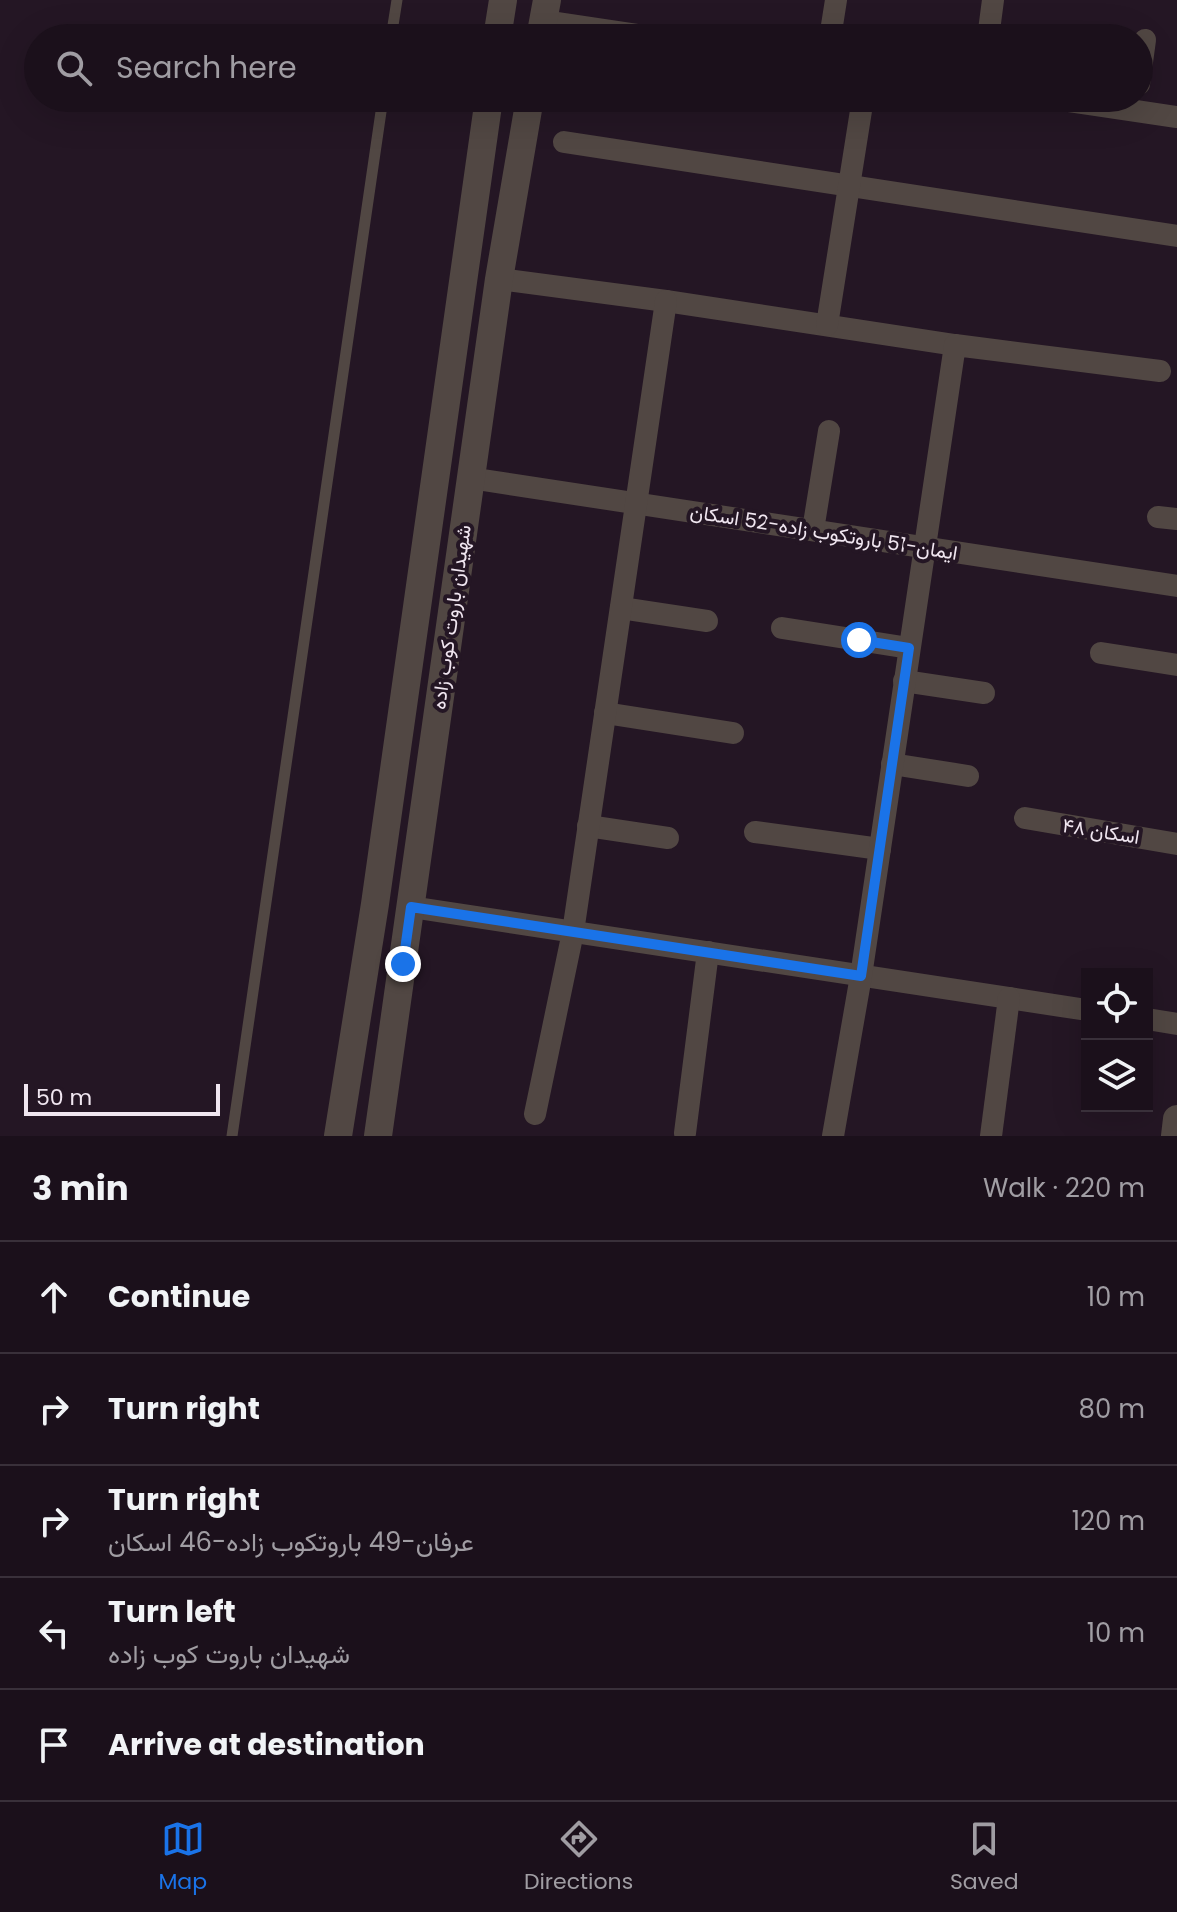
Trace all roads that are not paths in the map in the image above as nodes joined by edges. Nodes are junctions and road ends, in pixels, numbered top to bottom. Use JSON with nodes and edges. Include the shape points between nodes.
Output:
{"nodes":[{"id":1,"x":397,"y":0,"type":"edge"},
{"id":2,"x":503,"y":0,"type":"edge"},
{"id":3,"x":836,"y":0,"type":"edge"},
{"id":4,"x":993,"y":0,"type":"edge"},
{"id":5,"x":543,"y":20,"type":"edge"},
{"id":6,"x":393,"y":24,"type":"edge"},
{"id":7,"x":499,"y":24,"type":"edge"},
{"id":8,"x":568,"y":24,"type":"edge"},
{"id":9,"x":832,"y":24,"type":"edge"},
{"id":10,"x":990,"y":24,"type":"edge"},
{"id":11,"x":1153,"y":110,"type":"edge"},
{"id":12,"x":381,"y":112,"type":"edge"},
{"id":13,"x":487,"y":112,"type":"edge"},
{"id":14,"x":528,"y":112,"type":"edge"},
{"id":15,"x":861,"y":112,"type":"edge"},
{"id":16,"x":1177,"y":117,"type":"edge"},
{"id":17,"x":564,"y":142,"type":"dead end"},
{"id":18,"x":849,"y":186,"type":"junction"},
{"id":19,"x":1177,"y":236,"type":"edge"},
{"id":20,"x":499,"y":279,"type":"junction"},
{"id":21,"x":666,"y":301,"type":"junction"},
{"id":22,"x":827,"y":325,"type":"junction"},
{"id":23,"x":955,"y":345,"type":"junction"},
{"id":24,"x":1160,"y":371,"type":"dead end"},
{"id":25,"x":829,"y":431,"type":"dead end"},
{"id":26,"x":470,"y":478,"type":"junction"},
{"id":27,"x":636,"y":503,"type":"junction"},
{"id":28,"x":813,"y":530,"type":"junction"},
{"id":29,"x":924,"y":547,"type":"junction"},
{"id":30,"x":1177,"y":586,"type":"edge"},
{"id":31,"x":621,"y":608,"type":"junction"},
{"id":32,"x":707,"y":621,"type":"dead end"},
{"id":33,"x":782,"y":628,"type":"dead end"},
{"id":34,"x":909,"y":648,"type":"junction"},
{"id":35,"x":1101,"y":653,"type":"dead end"},
{"id":36,"x":1177,"y":665,"type":"edge"},
{"id":37,"x":904,"y":681,"type":"junction"},
{"id":38,"x":984,"y":693,"type":"dead end"},
{"id":39,"x":605,"y":713,"type":"junction"},
{"id":40,"x":733,"y":733,"type":"dead end"},
{"id":41,"x":892,"y":764,"type":"junction"},
{"id":42,"x":968,"y":776,"type":"dead end"},
{"id":43,"x":1025,"y":818,"type":"dead end"},
{"id":44,"x":588,"y":826,"type":"junction"},
{"id":45,"x":755,"y":832,"type":"dead end"},
{"id":46,"x":668,"y":838,"type":"dead end"},
{"id":47,"x":1177,"y":844,"type":"edge"},
{"id":48,"x":880,"y":849,"type":"junction"},
{"id":49,"x":411,"y":907,"type":"junction"},
{"id":50,"x":573,"y":932,"type":"junction"},
{"id":51,"x":708,"y":952,"type":"junction"},
{"id":52,"x":861,"y":976,"type":"junction"},
{"id":53,"x":1009,"y":998,"type":"junction"},
{"id":54,"x":1081,"y":1009,"type":"edge"},
{"id":55,"x":1153,"y":1020,"type":"edge"},
{"id":56,"x":1177,"y":1024,"type":"edge"},
{"id":57,"x":535,"y":1114,"type":"dead end"},
{"id":58,"x":1177,"y":1119,"type":"edge"},
{"id":59,"x":685,"y":1133,"type":"dead end"},
{"id":60,"x":232,"y":1136,"type":"edge"},
{"id":61,"x":338,"y":1136,"type":"edge"},
{"id":62,"x":378,"y":1136,"type":"edge"},
{"id":63,"x":833,"y":1136,"type":"edge"},
{"id":64,"x":991,"y":1136,"type":"edge"},
{"id":65,"x":1175,"y":1136,"type":"edge"}],
"edges":[{"from":1,"to":6,"type":"lane"},
{"from":2,"to":7,"type":"street"},
{"from":3,"to":9,"type":"street"},
{"from":4,"to":10,"type":"street"},
{"from":5,"to":8,"type":"street"},
{"from":11,"to":16,"type":"street"},
{"from":12,"to":60,"type":"lane"},
{"from":13,"to":61,"type":"street","name":"شهیدان باروت کوب زاده"},
{"from":14,"to":20,"type":"street","name":"شهیدان باروت کوب زاده"},
{"from":15,"to":18,"type":"street"},
{"from":17,"to":18,"type":"street"},
{"from":18,"to":19,"type":"street"},
{"from":18,"to":22,"type":"street"},
{"from":20,"to":21,"type":"street"},
{"from":20,"to":26,"type":"street","name":"شهیدان باروت کوب زاده"},
{"from":21,"to":22,"type":"street"},
{"from":21,"to":27,"type":"street"},
{"from":22,"to":23,"type":"street"},
{"from":23,"to":24,"type":"street"},
{"from":23,"to":29,"type":"street"},
{"from":25,"to":28,"type":"street"},
{"from":26,"to":27,"type":"street","name":"ایمان-51 باروتکوب زاده-52 اسکان"},
{"from":26,"to":49,"type":"street","name":"شهیدان باروت کوب زاده"},
{"from":27,"to":28,"type":"street","name":"ایمان-51 باروتکوب زاده-52 اسکان"},
{"from":27,"to":31,"type":"street"},
{"from":28,"to":29,"type":"street","name":"ایمان-51 باروتکوب زاده-52 اسکان"},
{"from":29,"to":30,"type":"street","name":"ایمان-51 باروتکوب زاده-52 اسکان"},
{"from":29,"to":34,"type":"street"},
{"from":31,"to":32,"type":"street"},
{"from":31,"to":39,"type":"street"},
{"from":33,"to":34,"type":"street"},
{"from":34,"to":37,"type":"street"},
{"from":35,"to":36,"type":"street"},
{"from":37,"to":38,"type":"street"},
{"from":37,"to":41,"type":"street"},
{"from":39,"to":40,"type":"street"},
{"from":39,"to":44,"type":"street"},
{"from":41,"to":42,"type":"street"},
{"from":41,"to":48,"type":"street"},
{"from":43,"to":47,"type":"street","name":"اسکان ۴۸"},
{"from":44,"to":46,"type":"street"},
{"from":44,"to":50,"type":"street"},
{"from":45,"to":48,"type":"street"},
{"from":48,"to":52,"type":"street"},
{"from":49,"to":50,"type":"street"},
{"from":49,"to":62,"type":"street","name":"شهیدان باروت کوب زاده"},
{"from":50,"to":51,"type":"street"},
{"from":50,"to":57,"type":"street"},
{"from":51,"to":52,"type":"street"},
{"from":51,"to":59,"type":"street"},
{"from":52,"to":53,"type":"street"},
{"from":52,"to":63,"type":"street"},
{"from":53,"to":54,"type":"street"},
{"from":53,"to":64,"type":"street"},
{"from":55,"to":56,"type":"street"},
{"from":58,"to":65,"type":"street"}]}
